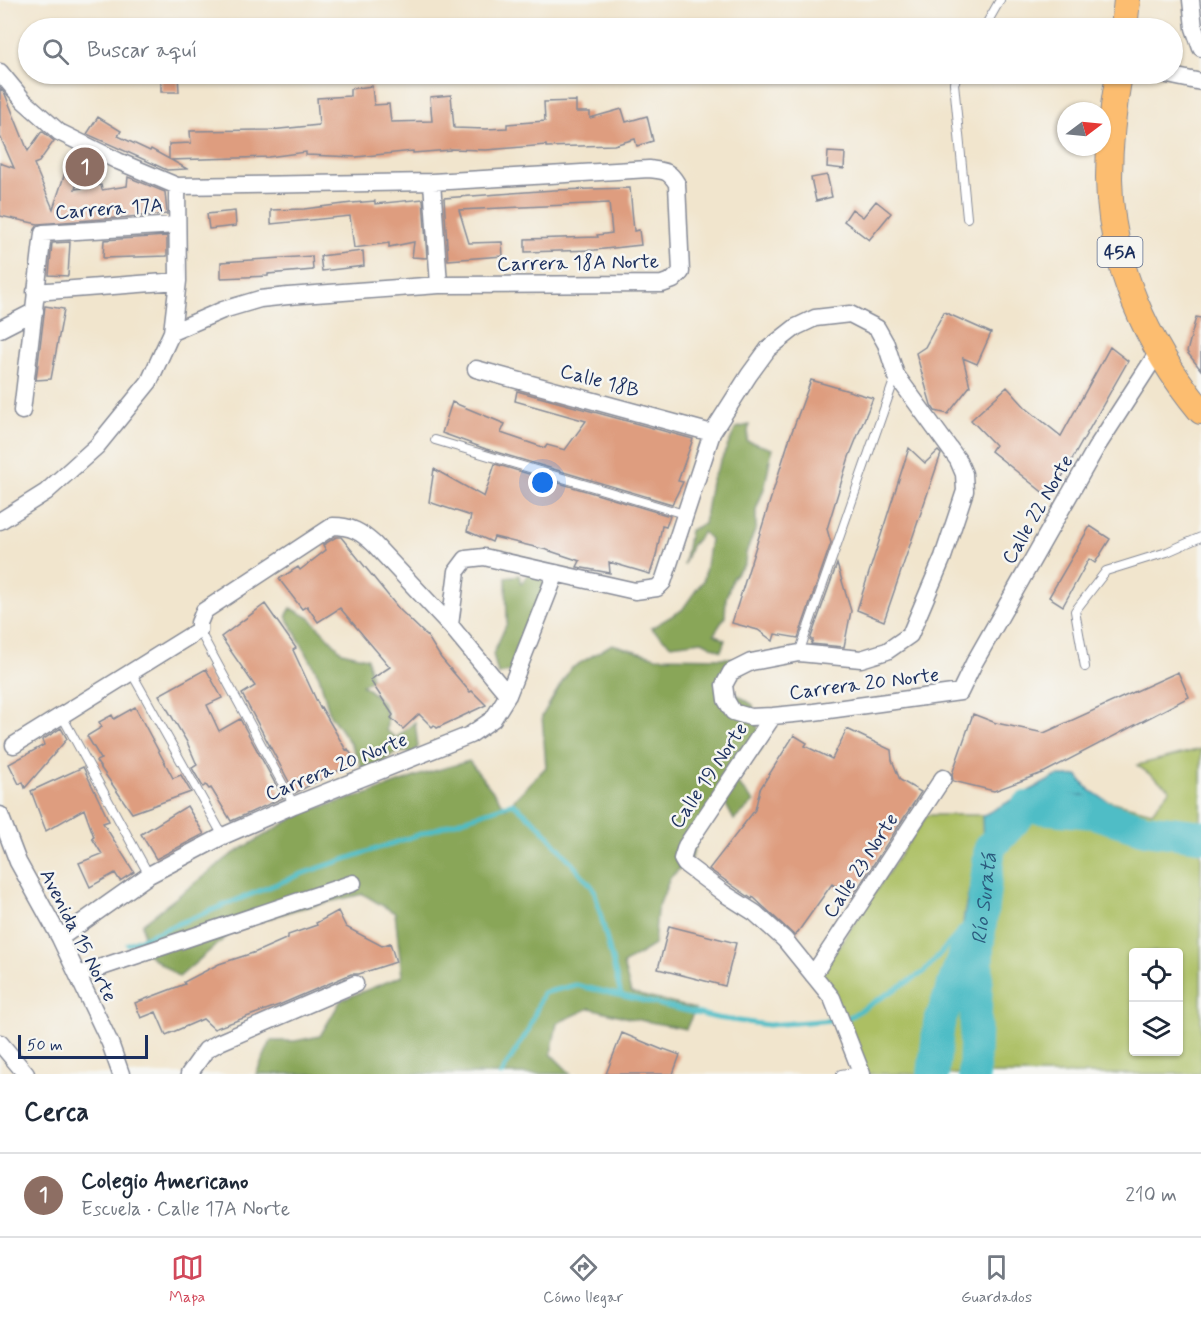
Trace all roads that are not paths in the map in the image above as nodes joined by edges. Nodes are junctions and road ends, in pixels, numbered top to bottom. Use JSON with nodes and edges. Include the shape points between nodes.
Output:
{"nodes":[{"id":1,"x":1000,"y":0,"type":"edge"},
{"id":2,"x":1127,"y":0,"type":"edge"},
{"id":3,"x":1191,"y":0,"type":"edge"},
{"id":4,"x":990,"y":18,"type":"edge"},
{"id":5,"x":1125,"y":18,"type":"edge"},
{"id":6,"x":1197,"y":26,"type":"edge"},
{"id":7,"x":1201,"y":48,"type":"edge"},
{"id":8,"x":0,"y":72,"type":"edge"},
{"id":9,"x":1183,"y":78,"type":"edge"},
{"id":10,"x":1201,"y":82,"type":"edge"},
{"id":11,"x":954,"y":84,"type":"edge"},
{"id":12,"x":1117,"y":84,"type":"edge"},
{"id":13,"x":432,"y":182,"type":"junction"},
{"id":14,"x":177,"y":186,"type":"junction"},
{"id":15,"x":967,"y":218,"type":"dead end"},
{"id":16,"x":177,"y":225,"type":"junction"},
{"id":17,"x":178,"y":281,"type":"junction"},
{"id":18,"x":439,"y":285,"type":"junction"},
{"id":19,"x":35,"y":292,"type":"junction"},
{"id":20,"x":35,"y":311,"type":"junction"},
{"id":21,"x":0,"y":329,"type":"edge"},
{"id":22,"x":172,"y":332,"type":"junction"},
{"id":23,"x":1158,"y":352,"type":"junction"},
{"id":24,"x":476,"y":369,"type":"dead end"},
{"id":25,"x":896,"y":375,"type":"junction"},
{"id":26,"x":22,"y":411,"type":"dead end"},
{"id":27,"x":1201,"y":411,"type":"edge"},
{"id":28,"x":712,"y":433,"type":"junction"},
{"id":29,"x":435,"y":440,"type":"dead end"},
{"id":30,"x":684,"y":514,"type":"junction"},
{"id":31,"x":0,"y":521,"type":"edge"},
{"id":32,"x":1201,"y":537,"type":"edge"},
{"id":33,"x":556,"y":573,"type":"junction"},
{"id":34,"x":450,"y":625,"type":"junction"},
{"id":35,"x":199,"y":630,"type":"junction"},
{"id":36,"x":799,"y":653,"type":"junction"},
{"id":37,"x":1085,"y":667,"type":"dead end"},
{"id":38,"x":131,"y":671,"type":"junction"},
{"id":39,"x":960,"y":692,"type":"joint"},
{"id":40,"x":508,"y":695,"type":"junction"},
{"id":41,"x":62,"y":716,"type":"junction"},
{"id":42,"x":773,"y":716,"type":"junction"},
{"id":43,"x":14,"y":745,"type":"dead end"},
{"id":44,"x":943,"y":778,"type":"dead end"},
{"id":45,"x":294,"y":805,"type":"junction"},
{"id":46,"x":0,"y":815,"type":"edge"},
{"id":47,"x":223,"y":836,"type":"junction"},
{"id":48,"x":149,"y":874,"type":"junction"},
{"id":49,"x":353,"y":883,"type":"dead end"},
{"id":50,"x":60,"y":938,"type":"junction"},
{"id":51,"x":78,"y":975,"type":"junction"},
{"id":52,"x":813,"y":975,"type":"junction"},
{"id":53,"x":355,"y":984,"type":"dead end"},
{"id":54,"x":0,"y":1043,"type":"edge"},
{"id":55,"x":862,"y":1072,"type":"edge"},
{"id":56,"x":26,"y":1074,"type":"edge"},
{"id":57,"x":121,"y":1074,"type":"edge"},
{"id":58,"x":189,"y":1074,"type":"edge"},
{"id":59,"x":841,"y":1074,"type":"edge"}],
"edges":[{"from":1,"to":4,"type":"lane"},
{"from":2,"to":5,"type":"main road"},
{"from":3,"to":6,"type":"street"},
{"from":6,"to":7,"type":"street"},
{"from":8,"to":14,"type":"street","via":[[24,101],[59,132]]},
{"from":9,"to":10,"type":"street"},
{"from":11,"to":15,"type":"lane"},
{"from":12,"to":23,"type":"main road","number":"45A","via":[[1109,179],[1116,239],[1133,297]]},
{"from":13,"to":14,"type":"street","name":"Carrera 18A Norte"},
{"from":13,"to":18,"type":"street"},
{"from":13,"to":18,"type":"street","name":"Carrera 18A Norte","via":[[649,169],[672,175],[680,206],[681,272],[662,284]]},
{"from":14,"to":16,"type":"street"},
{"from":16,"to":17,"type":"street"},
{"from":16,"to":19,"type":"street","name":"Carrera 17A","via":[[43,233]]},
{"from":17,"to":19,"type":"street"},
{"from":17,"to":22,"type":"street"},
{"from":18,"to":22,"type":"street","name":"Carrera 18A Norte","via":[[260,299]]},
{"from":19,"to":20,"type":"street"},
{"from":20,"to":21,"type":"street"},
{"from":20,"to":26,"type":"street"},
{"from":22,"to":31,"type":"street","via":[[148,382],[97,446],[46,492]]},
{"from":23,"to":27,"type":"main road","number":"45A"},
{"from":23,"to":39,"type":"street","name":"Calle 22 Norte","via":[[1096,448]]},
{"from":24,"to":28,"type":"street","name":"Calle 18B"},
{"from":25,"to":28,"type":"street","via":[[877,328],[850,314],[815,318],[796,327],[768,350]]},
{"from":25,"to":36,"type":"lane"},
{"from":25,"to":36,"type":"street","via":[[964,474],[965,491],[943,557],[910,635],[887,651],[861,659]]},
{"from":28,"to":30,"type":"street"},
{"from":29,"to":30,"type":"lane"},
{"from":30,"to":33,"type":"street","via":[[663,582],[657,588],[635,591]]},
{"from":32,"to":37,"type":"lane","via":[[1106,571],[1075,611]]},
{"from":33,"to":34,"type":"street","via":[[484,557],[466,559],[457,571]]},
{"from":33,"to":40,"type":"street","name":"Carrera 20 Norte"},
{"from":34,"to":35,"type":"street","via":[[362,532],[333,526],[204,611]]},
{"from":34,"to":40,"type":"street"},
{"from":35,"to":38,"type":"street"},
{"from":35,"to":45,"type":"lane"},
{"from":36,"to":42,"type":"street","name":"Carrera 20 Norte","via":[[751,662],[731,672],[724,685],[733,712],[750,717]]},
{"from":38,"to":41,"type":"street"},
{"from":38,"to":47,"type":"lane"},
{"from":39,"to":42,"type":"street","name":"Carrera 20 Norte"},
{"from":40,"to":45,"type":"street","name":"Carrera 20 Norte","via":[[493,719],[470,735]]},
{"from":41,"to":43,"type":"street"},
{"from":41,"to":48,"type":"lane"},
{"from":42,"to":52,"type":"street","name":"Calle 19 Norte","via":[[686,846],[682,859],[755,913]]},
{"from":44,"to":52,"type":"street","name":"Calle 23 Norte"},
{"from":45,"to":47,"type":"street","name":"Carrera 20 Norte"},
{"from":46,"to":50,"type":"street","name":"Avenida 15 Norte","via":[[18,862]]},
{"from":47,"to":48,"type":"street","name":"Carrera 20 Norte"},
{"from":48,"to":50,"type":"street","name":"Carrera 20 Norte"},
{"from":49,"to":51,"type":"street"},
{"from":50,"to":51,"type":"street","name":"Avenida 15 Norte"},
{"from":51,"to":57,"type":"street","name":"Avenida 15 Norte"},
{"from":52,"to":55,"type":"street","name":"Calle 19 Norte","via":[[832,998]]},
{"from":53,"to":58,"type":"street","via":[[220,1042],[206,1050]]},
{"from":54,"to":56,"type":"street"},
{"from":55,"to":59,"type":"lane"}]}
